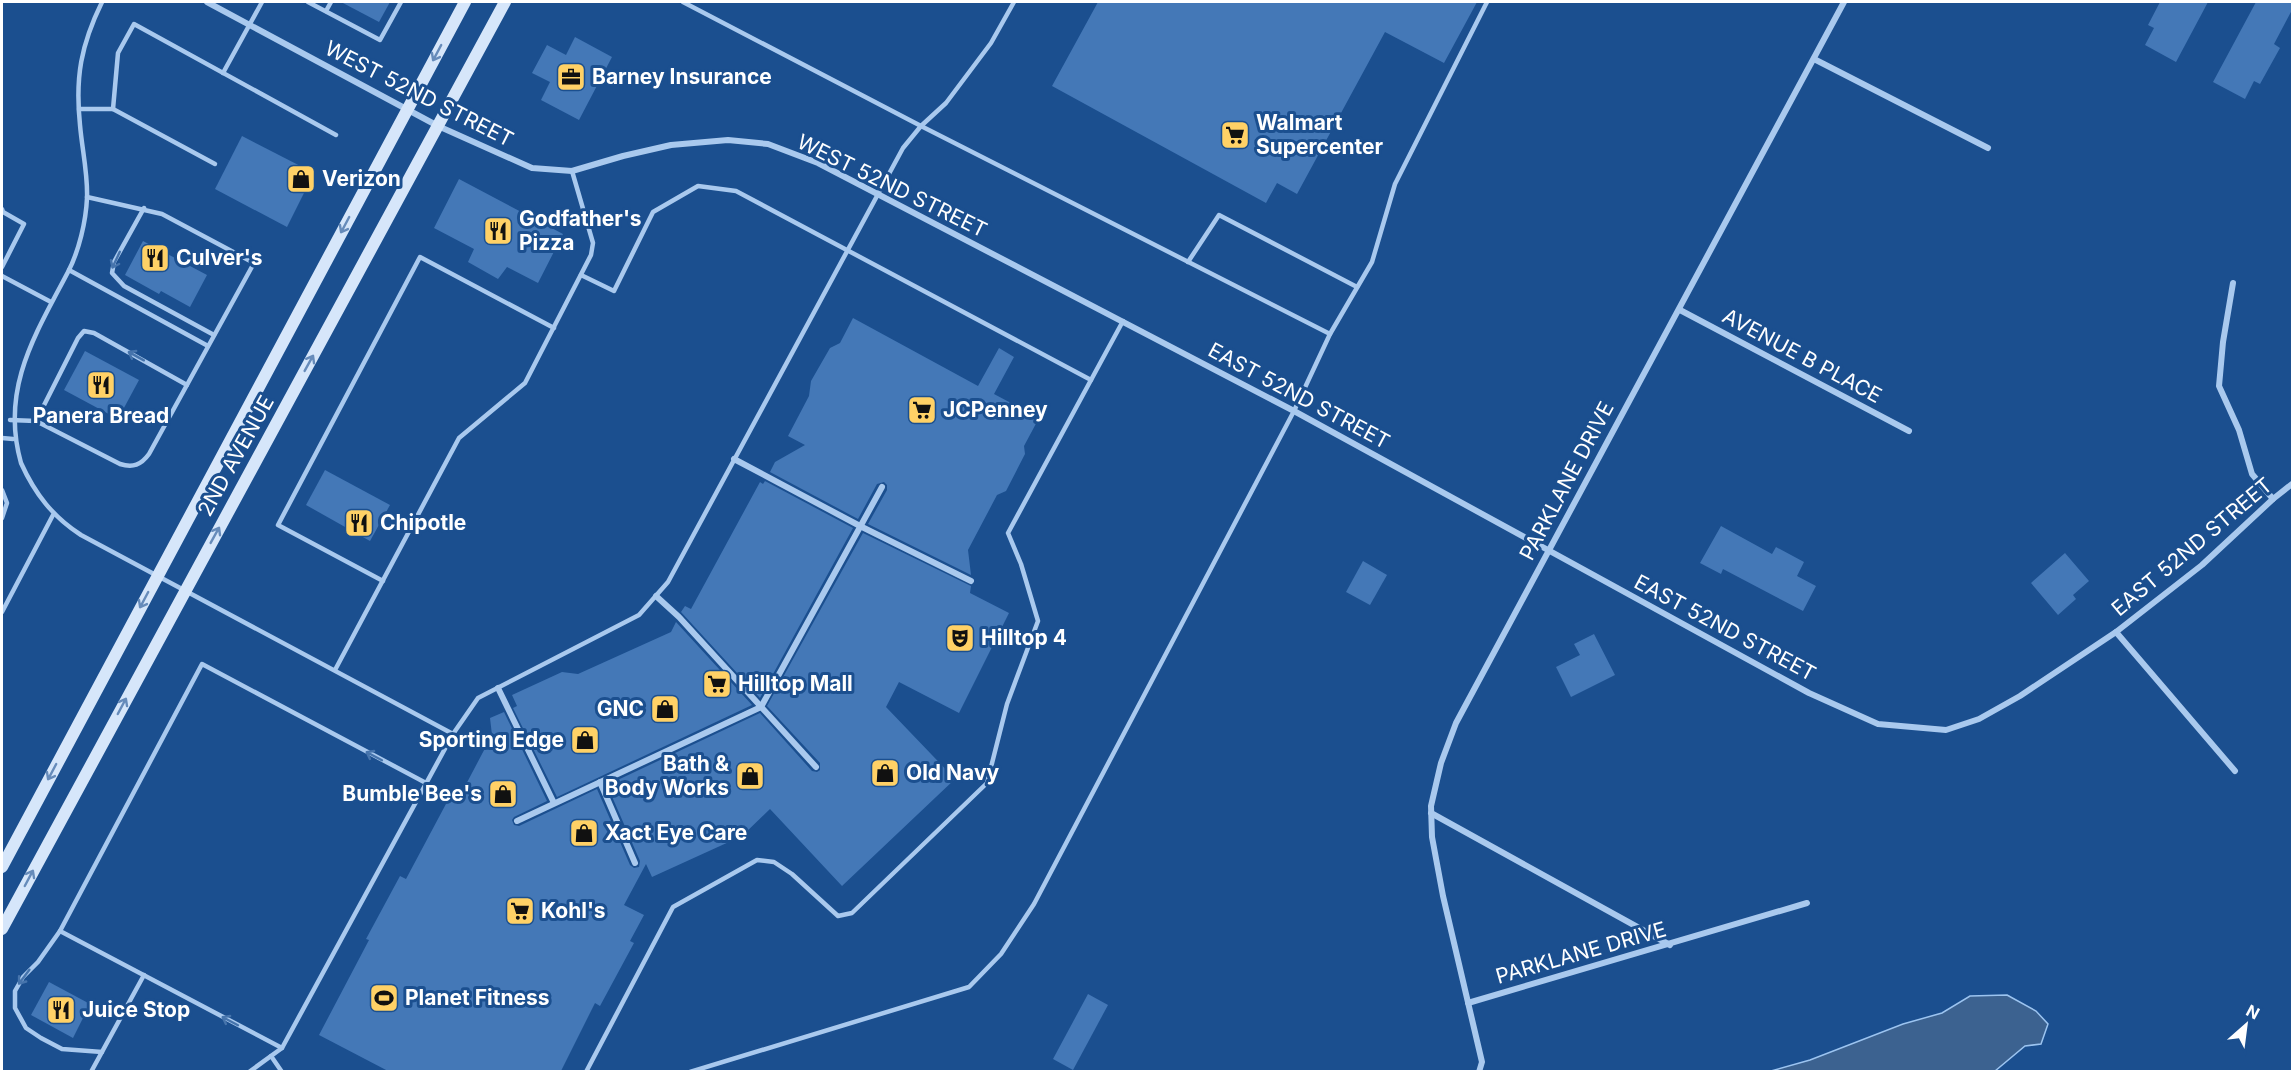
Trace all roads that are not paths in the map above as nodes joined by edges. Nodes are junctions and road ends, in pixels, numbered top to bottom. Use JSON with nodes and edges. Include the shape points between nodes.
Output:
{"nodes":[{"id":1,"x":102,"y":2,"type":"edge"},
{"id":2,"x":207,"y":2,"type":"edge"},
{"id":3,"x":262,"y":2,"type":"edge"},
{"id":4,"x":309,"y":2,"type":"edge"},
{"id":5,"x":331,"y":2,"type":"edge"},
{"id":6,"x":401,"y":2,"type":"edge"},
{"id":7,"x":465,"y":2,"type":"edge"},
{"id":8,"x":505,"y":2,"type":"edge"},
{"id":9,"x":683,"y":2,"type":"edge"},
{"id":10,"x":1014,"y":2,"type":"edge"},
{"id":11,"x":1487,"y":2,"type":"edge"},
{"id":12,"x":1844,"y":2,"type":"edge"},
{"id":13,"x":326,"y":11,"type":"junction"},
{"id":14,"x":250,"y":25,"type":"junction"},
{"id":15,"x":1814,"y":59,"type":"junction"},
{"id":16,"x":223,"y":73,"type":"junction"},
{"id":17,"x":113,"y":109,"type":"junction"},
{"id":18,"x":79,"y":110,"type":"junction"},
{"id":19,"x":407,"y":110,"type":"junction"},
{"id":20,"x":438,"y":126,"type":"junction"},
{"id":21,"x":921,"y":126,"type":"junction"},
{"id":22,"x":336,"y":135,"type":"dead end"},
{"id":23,"x":1988,"y":148,"type":"dead end"},
{"id":24,"x":215,"y":164,"type":"dead end"},
{"id":25,"x":572,"y":171,"type":"junction"},
{"id":26,"x":878,"y":194,"type":"junction"},
{"id":27,"x":87,"y":197,"type":"junction"},
{"id":28,"x":144,"y":208,"type":"junction"},
{"id":29,"x":2,"y":209,"type":"edge"},
{"id":30,"x":848,"y":249,"type":"junction"},
{"id":31,"x":1188,"y":262,"type":"junction"},
{"id":32,"x":2,"y":267,"type":"edge"},
{"id":33,"x":69,"y":270,"type":"junction"},
{"id":34,"x":581,"y":275,"type":"junction"},
{"id":35,"x":2,"y":276,"type":"edge"},
{"id":36,"x":2233,"y":283,"type":"dead end"},
{"id":37,"x":1357,"y":287,"type":"junction"},
{"id":38,"x":51,"y":302,"type":"junction"},
{"id":39,"x":1680,"y":310,"type":"junction"},
{"id":40,"x":1123,"y":321,"type":"junction"},
{"id":41,"x":554,"y":328,"type":"junction"},
{"id":42,"x":1330,"y":334,"type":"junction"},
{"id":43,"x":214,"y":335,"type":"junction"},
{"id":44,"x":208,"y":346,"type":"junction"},
{"id":45,"x":1091,"y":380,"type":"junction"},
{"id":46,"x":187,"y":385,"type":"junction"},
{"id":47,"x":1294,"y":411,"type":"junction"},
{"id":48,"x":10,"y":420,"type":"junction"},
{"id":49,"x":36,"y":421,"type":"junction"},
{"id":50,"x":1909,"y":431,"type":"dead end"},
{"id":51,"x":2,"y":438,"type":"edge"},
{"id":52,"x":13,"y":439,"type":"junction"},
{"id":53,"x":735,"y":459,"type":"junction"},
{"id":54,"x":2292,"y":484,"type":"edge"},
{"id":55,"x":882,"y":487,"type":"dead end"},
{"id":56,"x":2,"y":490,"type":"edge"},
{"id":57,"x":2273,"y":499,"type":"junction"},
{"id":58,"x":53,"y":515,"type":"junction"},
{"id":59,"x":2,"y":518,"type":"edge"},
{"id":60,"x":860,"y":526,"type":"junction"},
{"id":61,"x":1548,"y":551,"type":"junction"},
{"id":62,"x":157,"y":577,"type":"junction"},
{"id":63,"x":383,"y":581,"type":"junction"},
{"id":64,"x":971,"y":581,"type":"dead end"},
{"id":65,"x":185,"y":591,"type":"junction"},
{"id":66,"x":656,"y":596,"type":"junction"},
{"id":67,"x":2,"y":612,"type":"edge"},
{"id":68,"x":2116,"y":632,"type":"junction"},
{"id":69,"x":335,"y":670,"type":"junction"},
{"id":70,"x":498,"y":688,"type":"junction"},
{"id":71,"x":761,"y":707,"type":"junction"},
{"id":72,"x":453,"y":734,"type":"junction"},
{"id":73,"x":816,"y":767,"type":"dead end"},
{"id":74,"x":2235,"y":771,"type":"dead end"},
{"id":75,"x":600,"y":782,"type":"junction"},
{"id":76,"x":426,"y":783,"type":"junction"},
{"id":77,"x":554,"y":803,"type":"junction"},
{"id":78,"x":1431,"y":813,"type":"junction"},
{"id":79,"x":517,"y":821,"type":"dead end"},
{"id":80,"x":635,"y":863,"type":"dead end"},
{"id":81,"x":2,"y":867,"type":"edge"},
{"id":82,"x":1807,"y":903,"type":"dead end"},
{"id":83,"x":2,"y":929,"type":"edge"},
{"id":84,"x":60,"y":931,"type":"junction"},
{"id":85,"x":1670,"y":945,"type":"junction"},
{"id":86,"x":144,"y":975,"type":"junction"},
{"id":87,"x":1468,"y":1003,"type":"junction"},
{"id":88,"x":282,"y":1048,"type":"junction"},
{"id":89,"x":102,"y":1052,"type":"junction"},
{"id":90,"x":271,"y":1056,"type":"junction"},
{"id":91,"x":91,"y":1071,"type":"edge"},
{"id":92,"x":249,"y":1071,"type":"edge"},
{"id":93,"x":282,"y":1071,"type":"edge"},
{"id":94,"x":586,"y":1071,"type":"edge"},
{"id":95,"x":690,"y":1071,"type":"edge"},
{"id":96,"x":1479,"y":1071,"type":"edge"}],
"edges":[{"from":1,"to":18,"type":"lane","via":[[81,55]]},
{"from":2,"to":14,"type":"street","name":"WEST 52ND STREET"},
{"from":3,"to":14,"type":"lane"},
{"from":4,"to":13,"type":"lane"},
{"from":5,"to":13,"type":"lane"},
{"from":6,"to":13,"type":"lane","via":[[380,40]]},
{"from":7,"to":19,"type":"main road","name":"2ND AVENUE","one_way":true},
{"from":8,"to":20,"type":"main road","name":"2ND AVENUE"},
{"from":9,"to":21,"type":"lane"},
{"from":10,"to":21,"type":"lane","via":[[959,86]]},
{"from":11,"to":37,"type":"lane","via":[[1395,184],[1372,262]]},
{"from":12,"to":15,"type":"street","name":"PARKLANE DRIVE"},
{"from":14,"to":16,"type":"lane"},
{"from":14,"to":19,"type":"street","name":"WEST 52ND STREET"},
{"from":15,"to":23,"type":"street"},
{"from":15,"to":39,"type":"street","name":"PARKLANE DRIVE"},
{"from":16,"to":17,"type":"lane","via":[[134,24],[118,53]]},
{"from":16,"to":22,"type":"lane"},
{"from":17,"to":18,"type":"lane"},
{"from":17,"to":24,"type":"lane"},
{"from":18,"to":27,"type":"lane"},
{"from":19,"to":20,"type":"street","name":"WEST 52ND STREET"},
{"from":19,"to":62,"type":"main road","name":"2ND AVENUE","one_way":true},
{"from":20,"to":25,"type":"street","name":"WEST 52ND STREET","via":[[532,168]]},
{"from":65,"to":20,"type":"main road","name":"2ND AVENUE","one_way":true},
{"from":21,"to":26,"type":"lane","via":[[903,148]]},
{"from":21,"to":31,"type":"lane"},
{"from":25,"to":26,"type":"street","name":"WEST 52ND STREET","via":[[671,145],[728,140],[768,144],[818,163]]},
{"from":25,"to":34,"type":"lane","via":[[593,243]]},
{"from":26,"to":30,"type":"lane"},
{"from":26,"to":40,"type":"street","name":"WEST 52ND STREET"},
{"from":27,"to":28,"type":"lane"},
{"from":27,"to":33,"type":"lane"},
{"from":28,"to":43,"type":"lane","one_way":true,"via":[[114,262],[112,273],[124,286]]},
{"from":28,"to":43,"type":"lane","via":[[162,213],[254,263]]},
{"from":29,"to":32,"type":"lane","via":[[24,225]]},
{"from":30,"to":34,"type":"lane","via":[[736,191],[698,186],[653,212],[614,291]]},
{"from":30,"to":45,"type":"lane"},
{"from":30,"to":53,"type":"lane"},
{"from":31,"to":37,"type":"lane","via":[[1219,215]]},
{"from":31,"to":42,"type":"lane"},
{"from":33,"to":38,"type":"lane"},
{"from":33,"to":44,"type":"lane"},
{"from":34,"to":41,"type":"lane"},
{"from":35,"to":38,"type":"lane"},
{"from":36,"to":57,"type":"street","via":[[2219,386],[2239,430],[2252,474]]},
{"from":37,"to":42,"type":"lane"},
{"from":38,"to":48,"type":"lane","via":[[21,361],[14,382]]},
{"from":39,"to":50,"type":"street","name":"AVENUE B PLACE"},
{"from":39,"to":61,"type":"street","name":"PARKLANE DRIVE"},
{"from":40,"to":45,"type":"lane"},
{"from":40,"to":47,"type":"street","name":"EAST 52ND STREET"},
{"from":41,"to":63,"type":"lane","via":[[525,383],[459,438]]},
{"from":41,"to":63,"type":"lane","via":[[420,257],[278,525]]},
{"from":42,"to":47,"type":"lane"},
{"from":43,"to":44,"type":"lane"},
{"from":44,"to":46,"type":"lane"},
{"from":45,"to":94,"type":"lane","via":[[1008,533],[1038,621],[1007,704],[987,783],[852,913],[838,916],[792,874],[774,862],[757,860],[673,907]]},
{"from":46,"to":49,"type":"lane","via":[[149,454],[134,466],[120,464]]},
{"from":46,"to":49,"type":"lane","one_way":true,"via":[[84,331]]},
{"from":47,"to":61,"type":"street","name":"EAST 52ND STREET"},
{"from":47,"to":95,"type":"lane","via":[[1034,904],[1001,954],[969,987]]},
{"from":48,"to":49,"type":"lane"},
{"from":48,"to":52,"type":"lane"},
{"from":51,"to":52,"type":"lane"},
{"from":52,"to":58,"type":"lane","via":[[24,470]]},
{"from":53,"to":60,"type":"street"},
{"from":53,"to":66,"type":"lane","via":[[668,582]]},
{"from":54,"to":57,"type":"street","name":"EAST 52ND STREET"},
{"from":55,"to":60,"type":"street"},
{"from":56,"to":59,"type":"lane","via":[[7,503]]},
{"from":57,"to":68,"type":"street","name":"EAST 52ND STREET","via":[[2202,565]]},
{"from":58,"to":62,"type":"lane"},
{"from":58,"to":67,"type":"lane"},
{"from":60,"to":64,"type":"street"},
{"from":60,"to":71,"type":"street"},
{"from":61,"to":68,"type":"street","name":"EAST 52ND STREET","via":[[1809,693],[1878,724],[1946,730],[1979,719]]},
{"from":61,"to":78,"type":"street","name":"PARKLANE DRIVE","via":[[1456,723],[1441,763]]},
{"from":62,"to":65,"type":"lane"},
{"from":62,"to":81,"type":"main road","name":"2ND AVENUE","one_way":true},
{"from":63,"to":69,"type":"lane"},
{"from":65,"to":69,"type":"lane"},
{"from":83,"to":65,"type":"main road","name":"2ND AVENUE","one_way":true},
{"from":66,"to":70,"type":"lane","via":[[639,615]]},
{"from":66,"to":71,"type":"street"},
{"from":68,"to":74,"type":"street"},
{"from":69,"to":72,"type":"lane"},
{"from":70,"to":72,"type":"lane","via":[[478,698]]},
{"from":70,"to":77,"type":"street"},
{"from":71,"to":73,"type":"street"},
{"from":71,"to":75,"type":"street"},
{"from":72,"to":76,"type":"lane"},
{"from":75,"to":77,"type":"street"},
{"from":75,"to":80,"type":"street"},
{"from":76,"to":84,"type":"lane","one_way":true,"via":[[202,664]]},
{"from":76,"to":88,"type":"lane"},
{"from":77,"to":79,"type":"street"},
{"from":78,"to":85,"type":"street"},
{"from":78,"to":87,"type":"street","name":"PARKLANE DRIVE","via":[[1443,896]]},
{"from":82,"to":85,"type":"street","name":"PARKLANE DRIVE"},
{"from":84,"to":86,"type":"lane"},
{"from":84,"to":89,"type":"lane","one_way":true,"via":[[23,976],[15,991],[15,1008],[26,1029],[41,1038],[62,1048]]},
{"from":85,"to":87,"type":"street","name":"PARKLANE DRIVE"},
{"from":88,"to":86,"type":"lane","one_way":true},
{"from":86,"to":89,"type":"lane"},
{"from":87,"to":96,"type":"street","name":"PARKLANE DRIVE","via":[[1482,1062]]},
{"from":88,"to":90,"type":"lane"},
{"from":89,"to":91,"type":"lane"},
{"from":90,"to":92,"type":"lane"},
{"from":90,"to":93,"type":"lane"}]}
